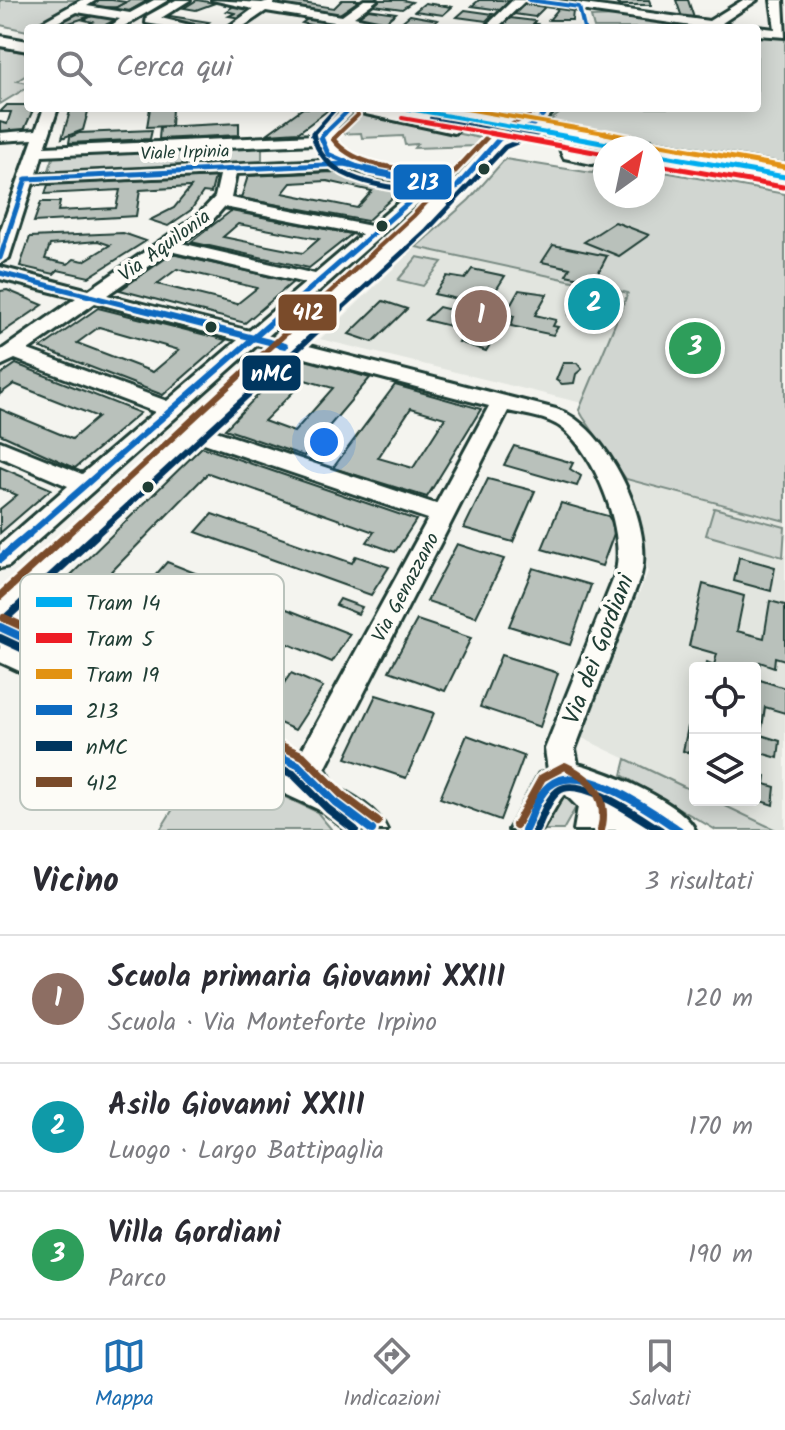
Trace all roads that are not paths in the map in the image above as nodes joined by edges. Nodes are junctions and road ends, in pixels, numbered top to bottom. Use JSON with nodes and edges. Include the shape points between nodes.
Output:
{"nodes":[{"id":1,"x":90,"y":0,"type":"edge"},
{"id":2,"x":162,"y":0,"type":"edge"},
{"id":3,"x":184,"y":0,"type":"edge"},
{"id":4,"x":218,"y":0,"type":"edge"},
{"id":5,"x":371,"y":0,"type":"edge"},
{"id":6,"x":520,"y":0,"type":"edge"},
{"id":7,"x":529,"y":0,"type":"edge"},
{"id":8,"x":751,"y":0,"type":"edge"},
{"id":9,"x":777,"y":0,"type":"edge"},
{"id":10,"x":269,"y":4,"type":"edge"},
{"id":11,"x":75,"y":8,"type":"junction"},
{"id":12,"x":581,"y":13,"type":"edge"},
{"id":13,"x":344,"y":19,"type":"junction"},
{"id":14,"x":711,"y":19,"type":"junction"},
{"id":15,"x":150,"y":20,"type":"junction"},
{"id":16,"x":134,"y":23,"type":"edge"},
{"id":17,"x":45,"y":24,"type":"edge"},
{"id":18,"x":173,"y":24,"type":"edge"},
{"id":19,"x":239,"y":24,"type":"edge"},
{"id":20,"x":337,"y":24,"type":"edge"},
{"id":21,"x":375,"y":24,"type":"edge"},
{"id":22,"x":494,"y":24,"type":"edge"},
{"id":23,"x":723,"y":24,"type":"edge"},
{"id":24,"x":761,"y":31,"type":"edge"},
{"id":25,"x":784,"y":33,"type":"edge"},
{"id":26,"x":0,"y":36,"type":"edge"},
{"id":27,"x":24,"y":40,"type":"edge"},
{"id":28,"x":50,"y":112,"type":"edge"},
{"id":29,"x":346,"y":112,"type":"edge"},
{"id":30,"x":390,"y":112,"type":"edge"},
{"id":31,"x":422,"y":112,"type":"edge"},
{"id":32,"x":449,"y":112,"type":"edge"},
{"id":33,"x":544,"y":112,"type":"edge"},
{"id":34,"x":519,"y":130,"type":"junction"},
{"id":35,"x":42,"y":134,"type":"junction"},
{"id":36,"x":0,"y":137,"type":"edge"},
{"id":37,"x":321,"y":139,"type":"junction"},
{"id":38,"x":267,"y":142,"type":"junction"},
{"id":39,"x":593,"y":143,"type":"edge"},
{"id":40,"x":593,"y":151,"type":"edge"},
{"id":41,"x":37,"y":152,"type":"junction"},
{"id":42,"x":665,"y":155,"type":"edge"},
{"id":43,"x":665,"y":162,"type":"edge"},
{"id":44,"x":345,"y":164,"type":"junction"},
{"id":45,"x":271,"y":168,"type":"junction"},
{"id":46,"x":229,"y":171,"type":"junction"},
{"id":47,"x":785,"y":171,"type":"edge"},
{"id":48,"x":785,"y":177,"type":"edge"},
{"id":49,"x":26,"y":179,"type":"junction"},
{"id":50,"x":431,"y":183,"type":"junction"},
{"id":51,"x":785,"y":184,"type":"edge"},
{"id":52,"x":456,"y":188,"type":"junction"},
{"id":53,"x":221,"y":201,"type":"junction"},
{"id":54,"x":392,"y":218,"type":"junction"},
{"id":55,"x":420,"y":223,"type":"junction"},
{"id":56,"x":376,"y":232,"type":"junction"},
{"id":57,"x":168,"y":245,"type":"junction"},
{"id":58,"x":0,"y":258,"type":"edge"},
{"id":59,"x":0,"y":273,"type":"edge"},
{"id":60,"x":319,"y":281,"type":"junction"},
{"id":61,"x":94,"y":295,"type":"junction"},
{"id":62,"x":254,"y":338,"type":"junction"},
{"id":63,"x":285,"y":346,"type":"junction"},
{"id":64,"x":7,"y":356,"type":"edge"},
{"id":65,"x":502,"y":402,"type":"junction"},
{"id":66,"x":170,"y":410,"type":"junction"},
{"id":67,"x":195,"y":432,"type":"junction"},
{"id":68,"x":0,"y":448,"type":"edge"},
{"id":69,"x":84,"y":484,"type":"junction"},
{"id":70,"x":444,"y":515,"type":"junction"},
{"id":71,"x":0,"y":559,"type":"edge"},
{"id":72,"x":39,"y":574,"type":"edge"},
{"id":73,"x":20,"y":592,"type":"edge"},
{"id":74,"x":0,"y":610,"type":"edge"},
{"id":75,"x":0,"y":627,"type":"edge"},
{"id":76,"x":20,"y":639,"type":"edge"},
{"id":77,"x":0,"y":650,"type":"edge"},
{"id":78,"x":20,"y":656,"type":"edge"},
{"id":79,"x":284,"y":762,"type":"edge"},
{"id":80,"x":307,"y":772,"type":"junction"},
{"id":81,"x":284,"y":776,"type":"edge"},
{"id":82,"x":564,"y":776,"type":"junction"},
{"id":83,"x":335,"y":802,"type":"junction"},
{"id":84,"x":591,"y":828,"type":"edge"},
{"id":85,"x":371,"y":830,"type":"edge"},
{"id":86,"x":525,"y":830,"type":"edge"},
{"id":87,"x":678,"y":830,"type":"edge"}],
"edges":[{"from":1,"to":11,"type":"street"},
{"from":2,"to":16,"type":"street"},
{"from":3,"to":15,"type":"street"},
{"from":4,"to":10,"type":"street"},
{"from":5,"to":13,"type":"street"},
{"from":6,"to":22,"type":"street"},
{"from":7,"to":12,"type":"street"},
{"from":8,"to":14,"type":"street"},
{"from":9,"to":25,"type":"street"},
{"from":10,"to":13,"type":"street"},
{"from":10,"to":19,"type":"street"},
{"from":11,"to":16,"type":"street"},
{"from":11,"to":17,"type":"street"},
{"from":12,"to":14,"type":"street"},
{"from":13,"to":20,"type":"street"},
{"from":13,"to":21,"type":"street"},
{"from":14,"to":23,"type":"street"},
{"from":15,"to":16,"type":"street"},
{"from":15,"to":18,"type":"street"},
{"from":24,"to":25,"type":"street"},
{"from":26,"to":27,"type":"main road"},
{"from":28,"to":35,"type":"street"},
{"from":29,"to":37,"type":"street"},
{"from":30,"to":34,"type":"main road"},
{"from":31,"to":34,"type":"street"},
{"from":32,"to":34,"type":"main road"},
{"from":33,"to":34,"type":"street"},
{"from":34,"to":39,"type":"street"},
{"from":34,"to":40,"type":"main road"},
{"from":34,"to":47,"type":"main road"},
{"from":34,"to":52,"type":"street"},
{"from":35,"to":36,"type":"street"},
{"from":35,"to":41,"type":"street"},
{"from":37,"to":38,"type":"street","name":"Viale Irpinia"},
{"from":37,"to":44,"type":"street","via":[[328,154]]},
{"from":38,"to":41,"type":"street","name":"Viale Irpinia"},
{"from":38,"to":45,"type":"street"},
{"from":41,"to":49,"type":"street"},
{"from":42,"to":48,"type":"street"},
{"from":43,"to":51,"type":"main road"},
{"from":44,"to":45,"type":"street","name":"Viale Irpinia"},
{"from":44,"to":50,"type":"street","name":"Viale Irpinia"},
{"from":45,"to":46,"type":"street","name":"Viale Irpinia"},
{"from":46,"to":49,"type":"street","name":"Viale Irpinia"},
{"from":46,"to":53,"type":"street","name":"Via Aquilonia"},
{"from":49,"to":58,"type":"street"},
{"from":50,"to":52,"type":"street","name":"Viale Irpinia"},
{"from":50,"to":54,"type":"street"},
{"from":52,"to":55,"type":"street"},
{"from":53,"to":56,"type":"street"},
{"from":53,"to":57,"type":"street","name":"Via Aquilonia"},
{"from":54,"to":55,"type":"street","via":[[410,217]]},
{"from":54,"to":56,"type":"street"},
{"from":55,"to":63,"type":"street"},
{"from":56,"to":60,"type":"street"},
{"from":57,"to":60,"type":"street"},
{"from":57,"to":61,"type":"street","name":"Via Aquilonia"},
{"from":59,"to":61,"type":"street","name":"Via dei Gordiani"},
{"from":60,"to":62,"type":"street"},
{"from":61,"to":62,"type":"street","name":"Via dei Gordiani"},
{"from":61,"to":64,"type":"street","name":"Via Aquilonia"},
{"from":62,"to":63,"type":"street","name":"Via dei Gordiani"},
{"from":62,"to":66,"type":"street"},
{"from":63,"to":65,"type":"street","name":"Via dei Gordiani"},
{"from":63,"to":67,"type":"street"},
{"from":64,"to":66,"type":"street"},
{"from":65,"to":70,"type":"street","name":"Via Genazzano"},
{"from":65,"to":82,"type":"street","name":"Via dei Gordiani","via":[[570,423],[587,443],[629,530],[628,575],[562,740],[559,759]]},
{"from":66,"to":69,"type":"street"},
{"from":67,"to":70,"type":"street"},
{"from":67,"to":72,"type":"street"},
{"from":68,"to":69,"type":"street"},
{"from":69,"to":71,"type":"street"},
{"from":70,"to":80,"type":"street","name":"Via Genazzano"},
{"from":73,"to":74,"type":"street"},
{"from":75,"to":76,"type":"street"},
{"from":77,"to":78,"type":"street"},
{"from":79,"to":80,"type":"street"},
{"from":80,"to":83,"type":"street"},
{"from":81,"to":83,"type":"street"},
{"from":82,"to":84,"type":"street","via":[[588,793],[595,812]]},
{"from":82,"to":86,"type":"street","via":[[550,784]]},
{"from":82,"to":87,"type":"street","via":[[590,780]]},
{"from":83,"to":85,"type":"street"},
{"from":84,"to":87,"type":"street","via":[[630,818]]}]}
